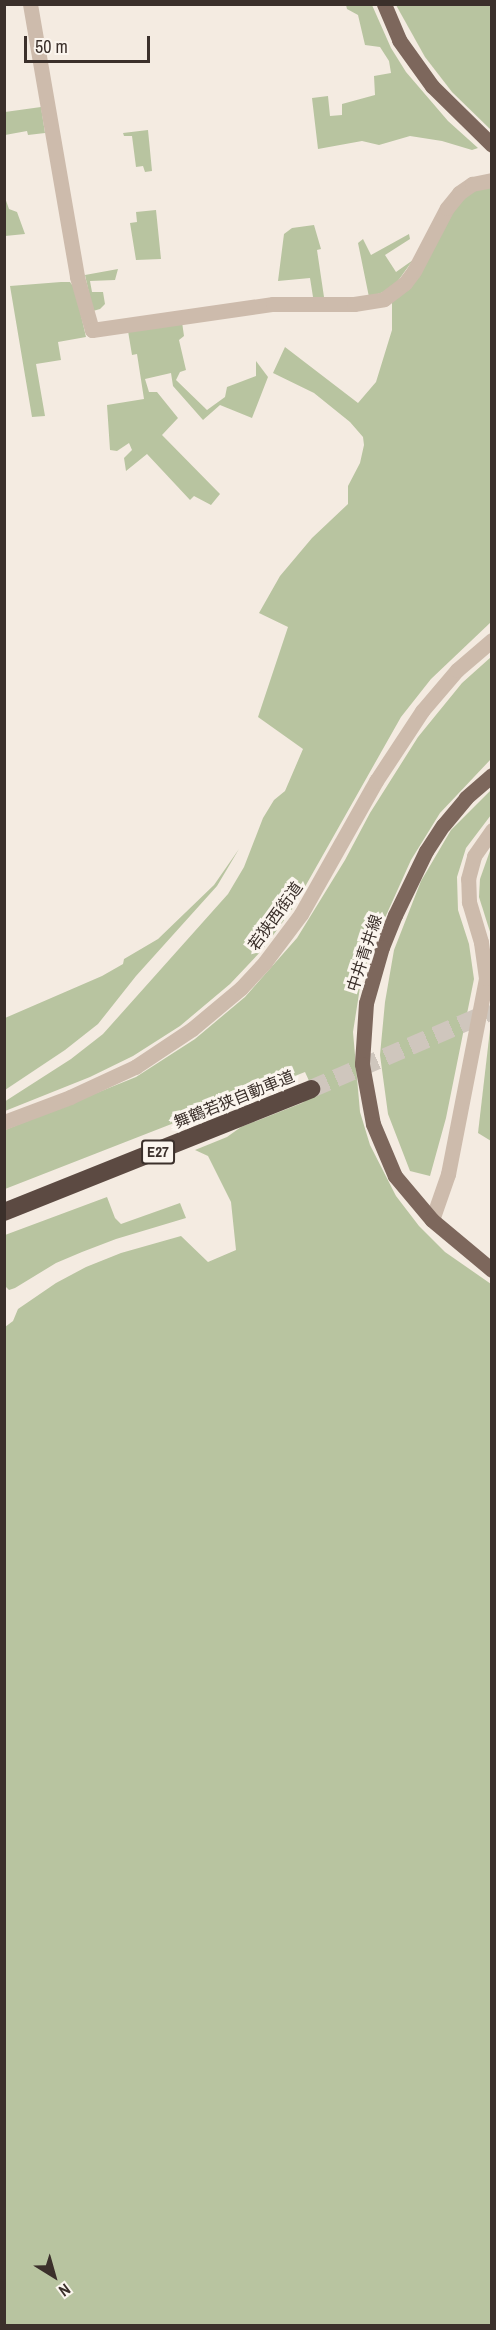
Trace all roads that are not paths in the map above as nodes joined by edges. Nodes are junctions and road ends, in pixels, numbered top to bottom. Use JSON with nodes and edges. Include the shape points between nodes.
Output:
{"nodes":[{"id":1,"x":30,"y":4,"type":"edge"},
{"id":2,"x":384,"y":4,"type":"edge"},
{"id":3,"x":492,"y":144,"type":"edge"},
{"id":4,"x":492,"y":180,"type":"edge"},
{"id":5,"x":492,"y":640,"type":"edge"},
{"id":6,"x":492,"y":775,"type":"edge"},
{"id":7,"x":492,"y":830,"type":"edge"},
{"id":8,"x":311,"y":1089,"type":"tunnel mouth"},
{"id":9,"x":4,"y":1122,"type":"edge"},
{"id":10,"x":4,"y":1212,"type":"edge"},
{"id":11,"x":432,"y":1220,"type":"junction"},
{"id":12,"x":492,"y":1270,"type":"edge"}],
"edges":[{"from":1,"to":4,"type":"street","via":[[77,277],[92,330],[273,304],[354,304],[384,299],[414,271],[447,208],[459,194],[472,184]]},
{"from":2,"to":3,"type":"main road","via":[[399,40],[432,86]]},
{"from":5,"to":9,"type":"street","name":"若狭西街道","via":[[457,670],[422,711],[376,781],[301,914],[241,988],[192,1029],[135,1067]]},
{"from":6,"to":11,"type":"main road","name":"中井青井線","via":[[443,825],[411,881],[372,976],[363,1029],[362,1064],[373,1124],[395,1176]]},
{"from":7,"to":11,"type":"street","via":[[474,856],[468,879],[469,902],[486,978],[448,1174]]},
{"from":8,"to":10,"type":"highway","name":"舞鶴若狭自動車道","number":"E27"},
{"from":11,"to":12,"type":"main road","name":"中井青井線"}]}
